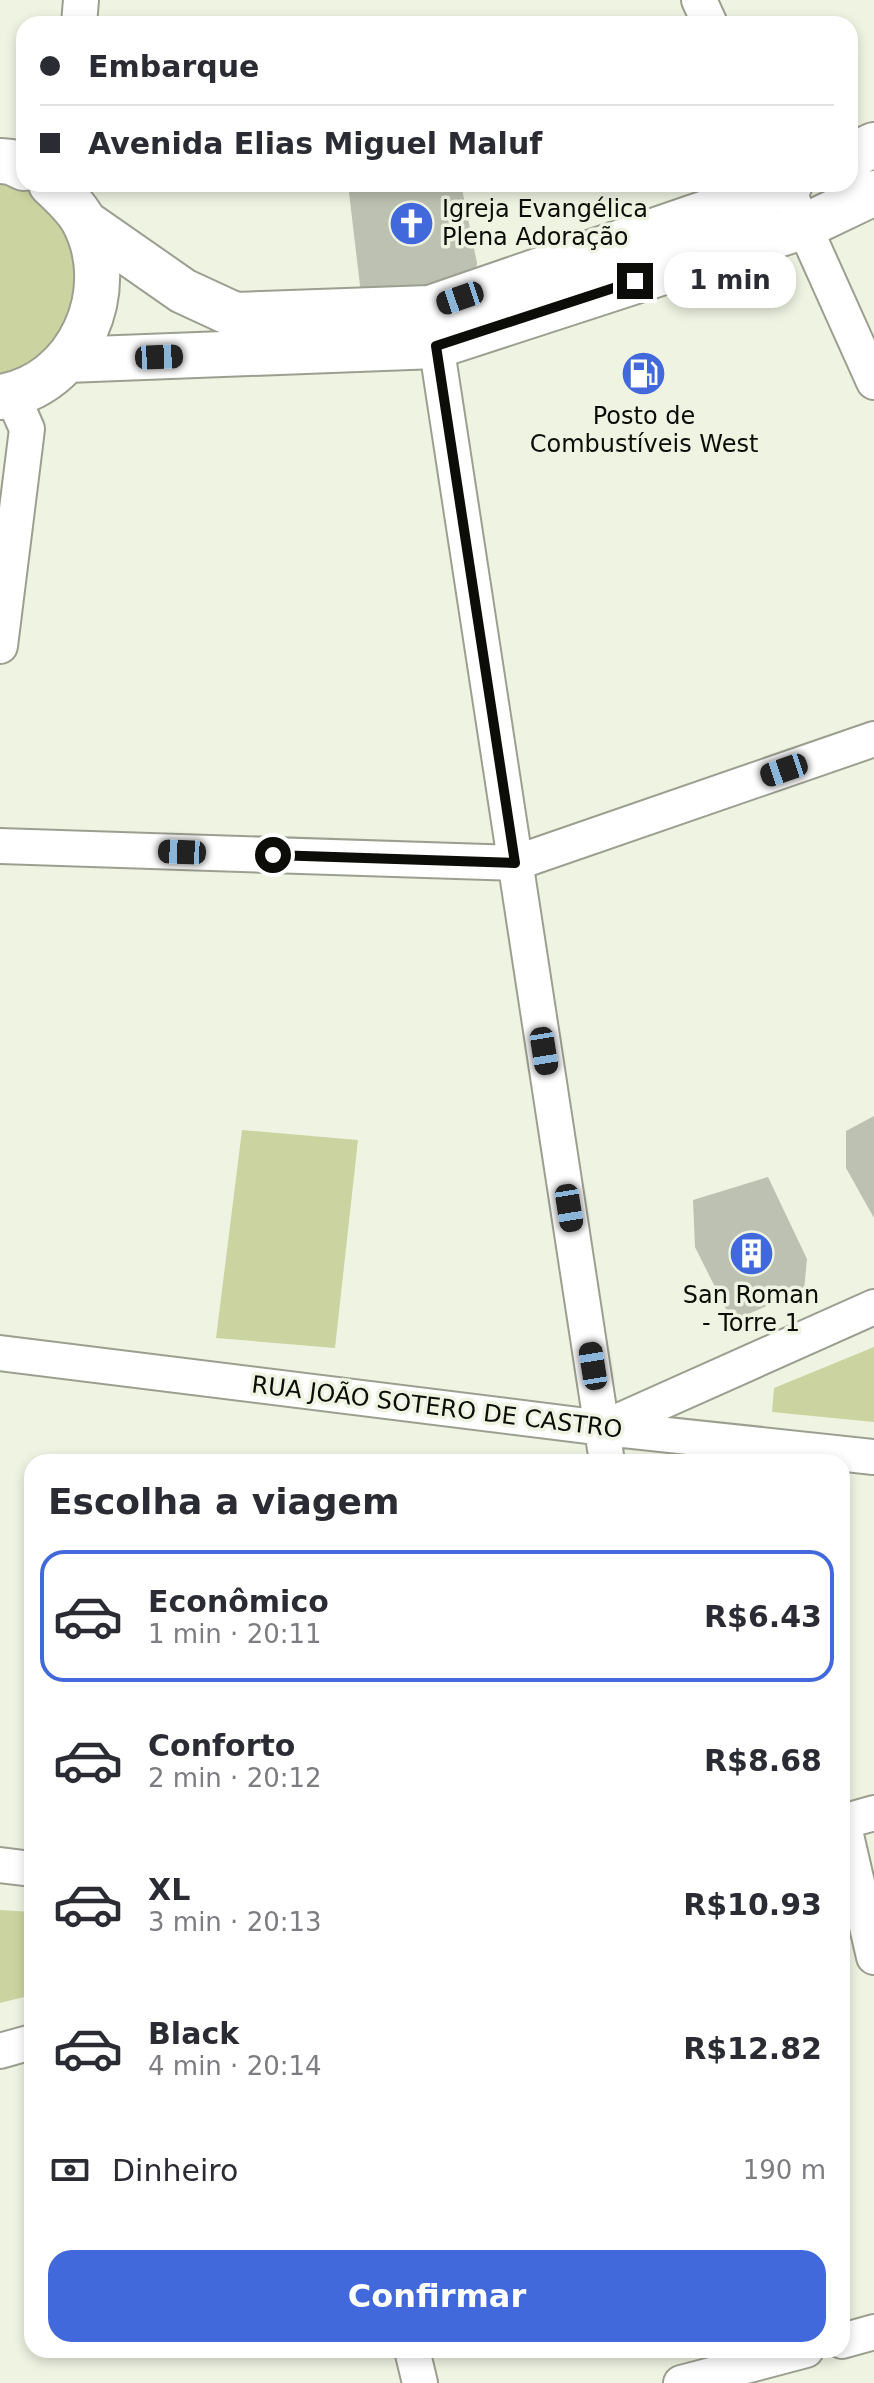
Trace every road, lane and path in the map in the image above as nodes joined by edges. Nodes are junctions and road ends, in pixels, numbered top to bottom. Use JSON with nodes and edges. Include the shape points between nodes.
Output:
{"nodes":[{"id":1,"x":770,"y":192,"type":"edge"},
{"id":2,"x":790,"y":192,"type":"edge"},
{"id":3,"x":874,"y":193,"type":"edge"},
{"id":4,"x":68,"y":197,"type":"edge"},
{"id":5,"x":805,"y":226,"type":"junction"},
{"id":6,"x":433,"y":327,"type":"junction"},
{"id":7,"x":67,"y":360,"type":"junction"},
{"id":8,"x":874,"y":382,"type":"edge"},
{"id":9,"x":6,"y":396,"type":"edge"},
{"id":10,"x":0,"y":646,"type":"edge"},
{"id":11,"x":874,"y":739,"type":"edge"},
{"id":12,"x":0,"y":846,"type":"edge"},
{"id":13,"x":515,"y":863,"type":"junction"},
{"id":14,"x":874,"y":1307,"type":"edge"},
{"id":15,"x":0,"y":1353,"type":"edge"},
{"id":16,"x":603,"y":1428,"type":"junction"},
{"id":17,"x":606,"y":1454,"type":"edge"},
{"id":18,"x":846,"y":1454,"type":"edge"},
{"id":19,"x":850,"y":1454,"type":"edge"},
{"id":20,"x":874,"y":1457,"type":"edge"},
{"id":21,"x":874,"y":1813,"type":"edge"},
{"id":22,"x":850,"y":1820,"type":"edge"},
{"id":23,"x":850,"y":1856,"type":"edge"},
{"id":24,"x":0,"y":1865,"type":"edge"},
{"id":25,"x":24,"y":1868,"type":"edge"},
{"id":26,"x":874,"y":1957,"type":"edge"},
{"id":27,"x":24,"y":2044,"type":"edge"},
{"id":28,"x":0,"y":2051,"type":"edge"},
{"id":29,"x":874,"y":2332,"type":"edge"},
{"id":30,"x":850,"y":2339,"type":"edge"},
{"id":31,"x":414,"y":2358,"type":"edge"},
{"id":32,"x":776,"y":2358,"type":"edge"},
{"id":33,"x":420,"y":2383,"type":"edge"},
{"id":34,"x":681,"y":2383,"type":"edge"}],
"edges":[{"from":1,"to":6,"type":"main road"},
{"from":2,"to":5,"type":"street"},
{"from":3,"to":5,"type":"main road"},
{"from":4,"to":6,"type":"main road","via":[[183,291],[235,315]]},
{"from":4,"to":7,"type":"main road","via":[[96,256],[98,294],[88,329]]},
{"from":5,"to":6,"type":"main road"},
{"from":5,"to":8,"type":"street"},
{"from":6,"to":7,"type":"main road"},
{"from":6,"to":13,"type":"street"},
{"from":7,"to":9,"type":"main road","via":[[42,382]]},
{"from":9,"to":10,"type":"street","via":[[27,429]]},
{"from":11,"to":13,"type":"street"},
{"from":12,"to":13,"type":"street"},
{"from":13,"to":16,"type":"street"},
{"from":14,"to":16,"type":"street"},
{"from":15,"to":16,"type":"street","name":"RUA JOÃO SOTERO DE CASTRO"},
{"from":16,"to":17,"type":"street"},
{"from":16,"to":18,"type":"street","name":"RUA JOÃO SOTERO DE CASTRO"},
{"from":19,"to":20,"type":"street","name":"RUA JOÃO SOTERO DE CASTRO"},
{"from":21,"to":22,"type":"street"},
{"from":23,"to":26,"type":"street"},
{"from":24,"to":25,"type":"street"},
{"from":27,"to":28,"type":"street"},
{"from":29,"to":30,"type":"street"},
{"from":31,"to":33,"type":"street"},
{"from":32,"to":34,"type":"street"}]}
